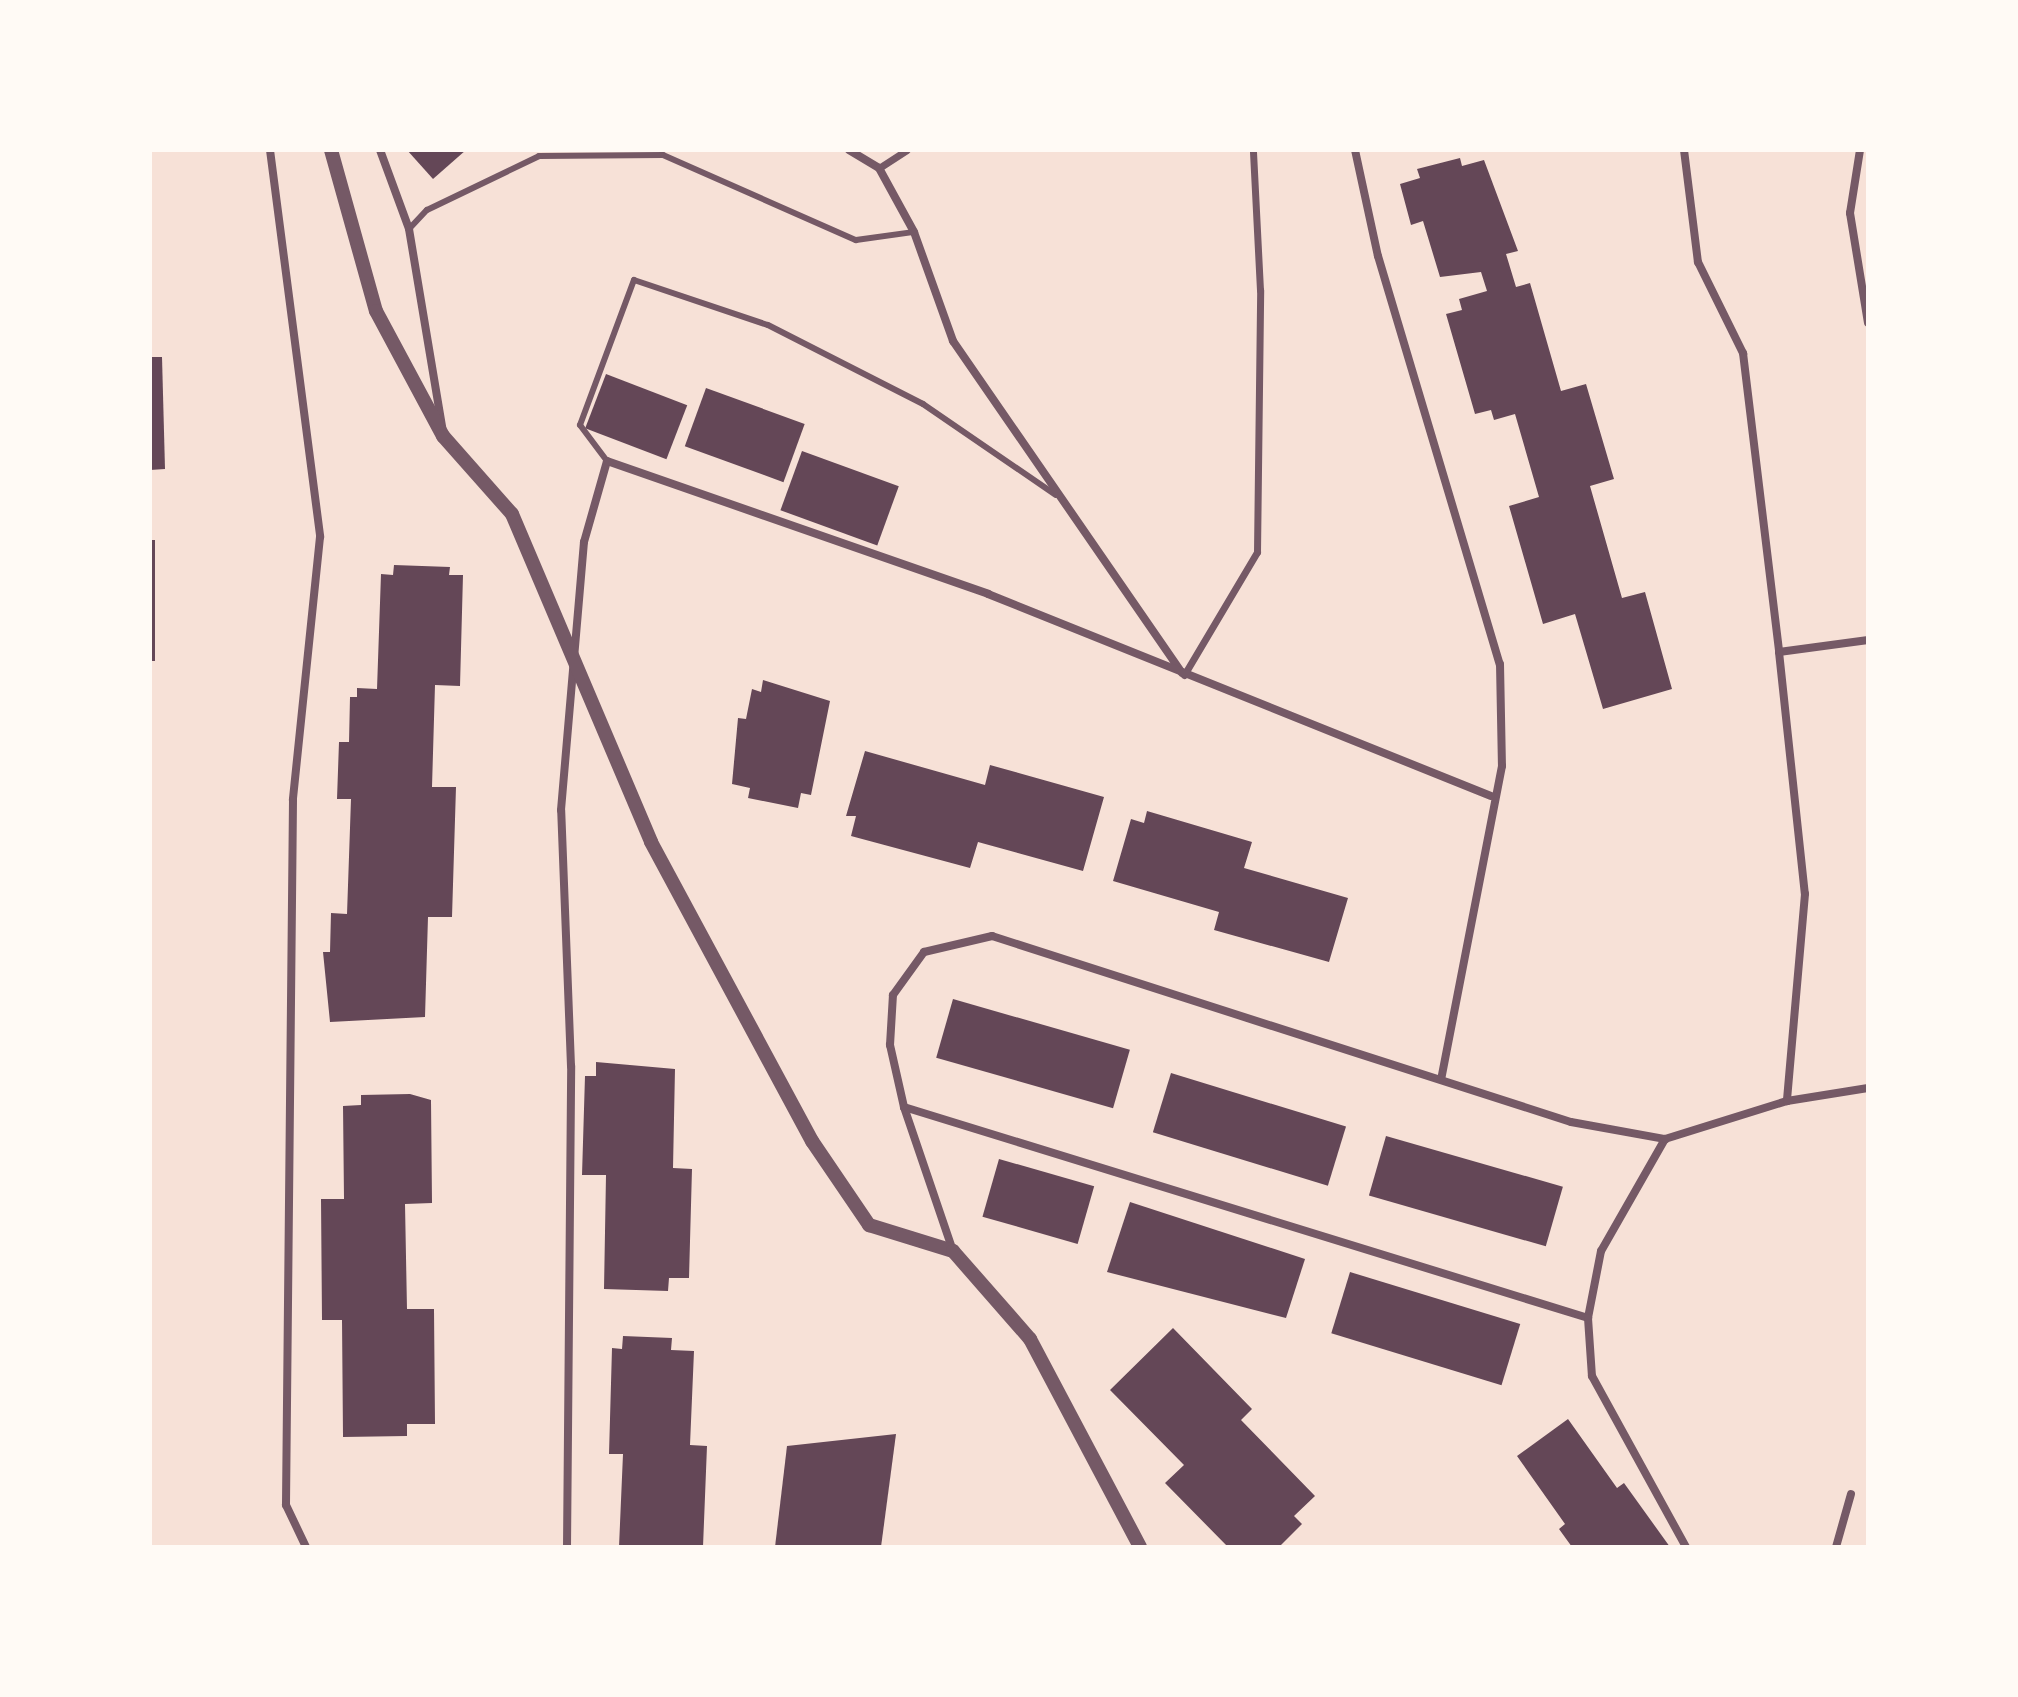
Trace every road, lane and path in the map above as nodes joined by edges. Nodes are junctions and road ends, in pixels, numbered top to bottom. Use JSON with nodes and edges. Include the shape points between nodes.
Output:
{"nodes":[{"id":1,"x":270,"y":150,"type":"edge"},
{"id":2,"x":331,"y":150,"type":"edge"},
{"id":3,"x":380,"y":150,"type":"edge"},
{"id":4,"x":849,"y":150,"type":"edge"},
{"id":5,"x":907,"y":150,"type":"edge"},
{"id":6,"x":1253,"y":150,"type":"edge"},
{"id":7,"x":1355,"y":150,"type":"edge"},
{"id":8,"x":1684,"y":150,"type":"edge"},
{"id":9,"x":1860,"y":150,"type":"edge"},
{"id":10,"x":879,"y":168,"type":"junction"},
{"id":11,"x":409,"y":229,"type":"junction"},
{"id":12,"x":914,"y":232,"type":"junction"},
{"id":13,"x":1868,"y":323,"type":"edge"},
{"id":14,"x":443,"y":436,"type":"junction"},
{"id":15,"x":607,"y":461,"type":"junction"},
{"id":16,"x":1056,"y":495,"type":"junction"},
{"id":17,"x":1868,"y":640,"type":"edge"},
{"id":18,"x":570,"y":651,"type":"junction"},
{"id":19,"x":1779,"y":652,"type":"junction"},
{"id":20,"x":1184,"y":675,"type":"junction"},
{"id":21,"x":1491,"y":796,"type":"junction"},
{"id":22,"x":1441,"y":1079,"type":"junction"},
{"id":23,"x":1868,"y":1088,"type":"edge"},
{"id":24,"x":1787,"y":1101,"type":"junction"},
{"id":25,"x":904,"y":1107,"type":"junction"},
{"id":26,"x":1665,"y":1139,"type":"junction"},
{"id":27,"x":953,"y":1251,"type":"junction"},
{"id":28,"x":1588,"y":1318,"type":"junction"},
{"id":29,"x":1851,"y":1494,"type":"dead end"},
{"id":30,"x":306,"y":1547,"type":"edge"},
{"id":31,"x":567,"y":1547,"type":"edge"},
{"id":32,"x":1140,"y":1547,"type":"edge"},
{"id":33,"x":1686,"y":1547,"type":"edge"},
{"id":34,"x":1836,"y":1547,"type":"edge"}],
"edges":[{"from":1,"to":30,"type":"street","via":[[320,537],[293,800],[286,1505]]},
{"from":2,"to":14,"type":"street","via":[[376,311]]},
{"from":3,"to":11,"type":"street"},
{"from":4,"to":10,"type":"street"},
{"from":5,"to":10,"type":"street"},
{"from":6,"to":20,"type":"street","via":[[1260,290],[1257,552]]},
{"from":7,"to":21,"type":"street","via":[[1378,256],[1500,664],[1502,766]]},
{"from":8,"to":19,"type":"street","via":[[1698,262],[1743,353]]},
{"from":9,"to":13,"type":"street","via":[[1850,213]]},
{"from":10,"to":12,"type":"street"},
{"from":11,"to":12,"type":"lane","via":[[427,210],[539,156],[663,155],[856,240]]},
{"from":11,"to":14,"type":"street"},
{"from":12,"to":16,"type":"street","via":[[953,341]]},
{"from":14,"to":18,"type":"street","via":[[512,514]]},
{"from":15,"to":16,"type":"lane","via":[[580,425],[634,280],[768,325],[880,382]]},
{"from":15,"to":18,"type":"street","via":[[584,542]]},
{"from":15,"to":20,"type":"street","via":[[780,516]]},
{"from":16,"to":20,"type":"street"},
{"from":17,"to":19,"type":"street"},
{"from":18,"to":27,"type":"street","via":[[651,842],[812,1141],[869,1225]]},
{"from":18,"to":31,"type":"street","via":[[561,810],[571,1066]]},
{"from":19,"to":24,"type":"street","via":[[1805,894]]},
{"from":20,"to":21,"type":"street"},
{"from":21,"to":22,"type":"street"},
{"from":22,"to":25,"type":"street","via":[[992,936],[924,952],[893,995],[890,1045]]},
{"from":22,"to":26,"type":"street","via":[[1571,1122]]},
{"from":23,"to":24,"type":"street"},
{"from":24,"to":26,"type":"street"},
{"from":25,"to":27,"type":"street"},
{"from":25,"to":28,"type":"street"},
{"from":26,"to":28,"type":"street","via":[[1601,1251]]},
{"from":27,"to":32,"type":"street","via":[[1030,1339]]},
{"from":28,"to":33,"type":"street","via":[[1592,1376]]},
{"from":29,"to":34,"type":"street"}]}
